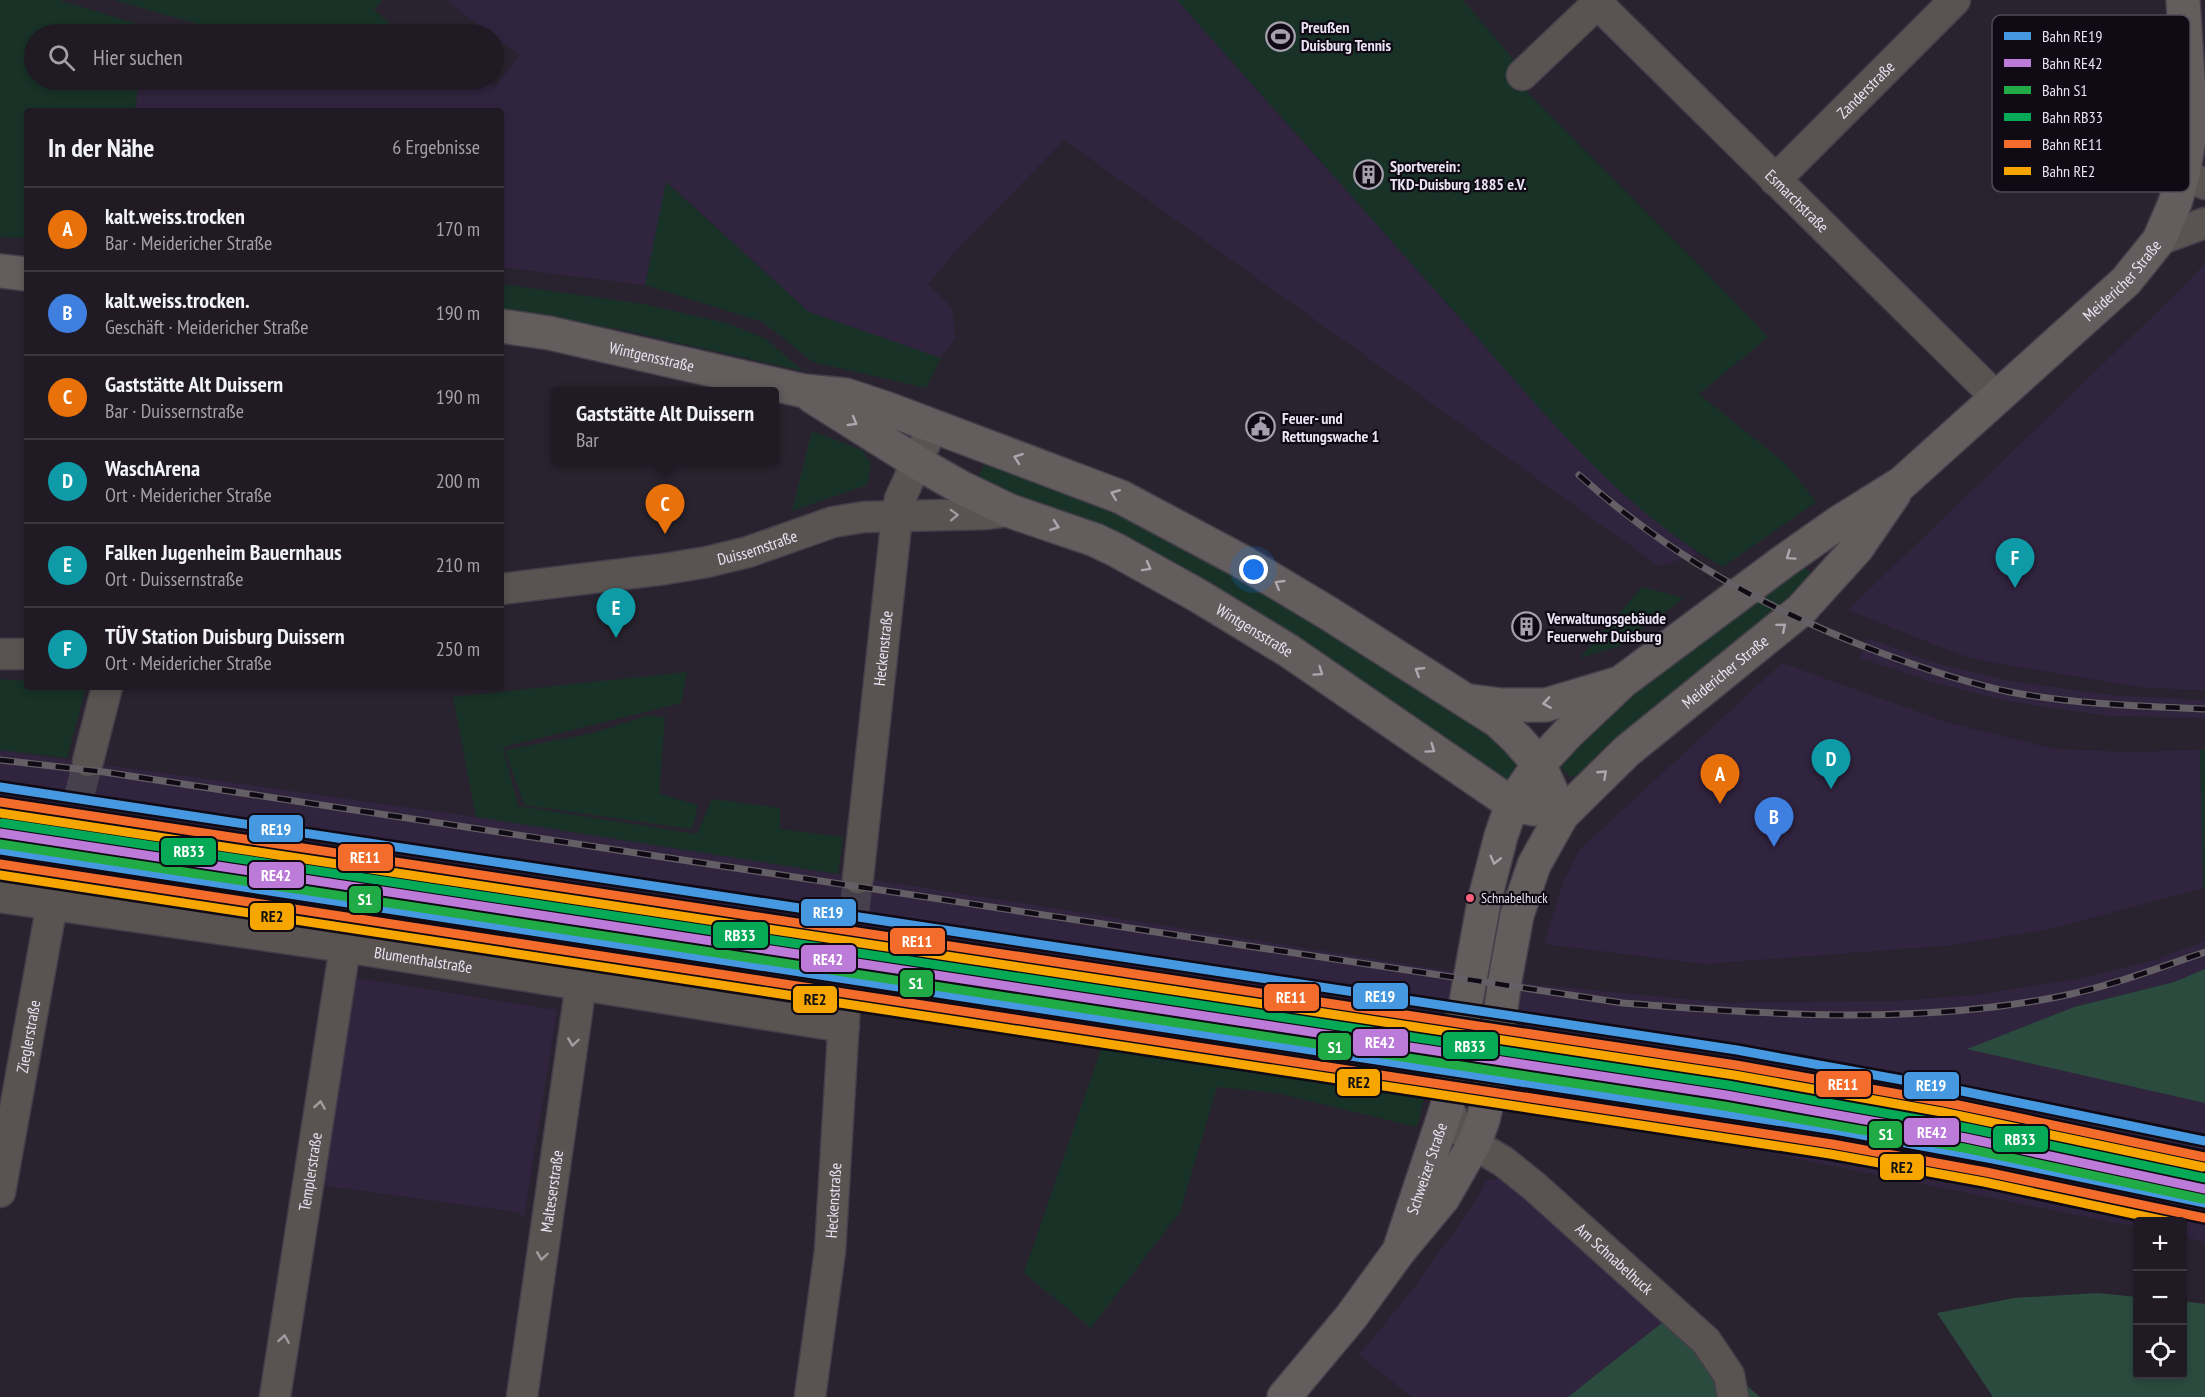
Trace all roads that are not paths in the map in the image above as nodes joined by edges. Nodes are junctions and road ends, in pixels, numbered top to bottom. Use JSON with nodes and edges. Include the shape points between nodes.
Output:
{"nodes":[{"id":1,"x":1955,"y":0,"type":"edge"},
{"id":2,"x":2183,"y":0,"type":"edge"},
{"id":3,"x":1599,"y":2,"type":"edge"},
{"id":4,"x":2184,"y":15,"type":"edge"},
{"id":5,"x":2190,"y":72,"type":"edge"},
{"id":6,"x":1522,"y":75,"type":"dead end"},
{"id":7,"x":2197,"y":144,"type":"edge"},
{"id":8,"x":2194,"y":179,"type":"edge"},
{"id":9,"x":1774,"y":180,"type":"junction"},
{"id":10,"x":2184,"y":192,"type":"edge"},
{"id":11,"x":2205,"y":223,"type":"edge"},
{"id":12,"x":2159,"y":240,"type":"junction"},
{"id":13,"x":0,"y":271,"type":"edge"},
{"id":14,"x":24,"y":274,"type":"edge"},
{"id":15,"x":504,"y":326,"type":"edge"},
{"id":16,"x":1997,"y":398,"type":"junction"},
{"id":17,"x":926,"y":442,"type":"junction"},
{"id":18,"x":1902,"y":483,"type":"junction"},
{"id":19,"x":1010,"y":511,"type":"junction"},
{"id":20,"x":897,"y":516,"type":"junction"},
{"id":21,"x":504,"y":590,"type":"edge"},
{"id":22,"x":0,"y":654,"type":"edge"},
{"id":23,"x":24,"y":654,"type":"edge"},
{"id":24,"x":1623,"y":681,"type":"junction"},
{"id":25,"x":106,"y":690,"type":"edge"},
{"id":26,"x":1469,"y":701,"type":"junction"},
{"id":27,"x":88,"y":761,"type":"tunnel mouth"},
{"id":28,"x":1539,"y":764,"type":"junction"},
{"id":29,"x":1512,"y":804,"type":"junction"},
{"id":30,"x":1562,"y":815,"type":"junction"},
{"id":31,"x":1539,"y":854,"type":"joint"},
{"id":32,"x":858,"y":878,"type":"tunnel mouth"},
{"id":33,"x":55,"y":893,"type":"junction"},
{"id":34,"x":0,"y":897,"type":"edge"},
{"id":35,"x":345,"y":947,"type":"junction"},
{"id":36,"x":581,"y":984,"type":"junction"},
{"id":37,"x":845,"y":1015,"type":"joint"},
{"id":38,"x":1447,"y":1107,"type":"junction"},
{"id":39,"x":1474,"y":1144,"type":"junction"},
{"id":40,"x":1432,"y":1156,"type":"junction"},
{"id":41,"x":0,"y":1192,"type":"edge"},
{"id":42,"x":1400,"y":1251,"type":"junction"},
{"id":43,"x":1733,"y":1395,"type":"edge"},
{"id":44,"x":275,"y":1397,"type":"edge"},
{"id":45,"x":522,"y":1397,"type":"edge"},
{"id":46,"x":810,"y":1397,"type":"edge"},
{"id":47,"x":1284,"y":1397,"type":"edge"}],
"edges":[{"from":1,"to":9,"type":"street","name":"Zanderstraße"},
{"from":2,"to":4,"type":"main road","name":"Meidericher Straße"},
{"from":3,"to":6,"type":"street"},
{"from":3,"to":9,"type":"street","name":"Esmarchstraße"},
{"from":5,"to":7,"type":"main road","name":"Meidericher Straße"},
{"from":7,"to":8,"type":"main road","name":"Meidericher Straße"},
{"from":9,"to":16,"type":"street","name":"Esmarchstraße"},
{"from":10,"to":12,"type":"main road","name":"Meidericher Straße"},
{"from":11,"to":12,"type":"street"},
{"from":12,"to":16,"type":"main road","name":"Meidericher Straße","via":[[2126,281]]},
{"from":13,"to":14,"type":"main road"},
{"from":15,"to":17,"type":"main road","name":"Wintgensstraße","via":[[591,342],[804,391],[846,395]]},
{"from":16,"to":18,"type":"main road","name":"Meidericher Straße"},
{"from":17,"to":19,"type":"main road","name":"Wintgensstraße","via":[[962,488]]},
{"from":17,"to":20,"type":"street","name":"Heckenstraße","via":[[900,499]]},
{"from":26,"to":17,"type":"main road","name":"Wintgensstraße","one_way":true,"via":[[1241,561],[1121,497]]},
{"from":18,"to":24,"type":"main road","name":"Meidericher Straße","one_way":true,"via":[[1793,554]]},
{"from":30,"to":18,"type":"main road","name":"Meidericher Straße","one_way":true,"via":[[1627,751],[1802,610],[1857,548]]},
{"from":20,"to":19,"type":"street","name":"Duissernstraße","one_way":true},
{"from":19,"to":29,"type":"main road","name":"Wintgensstraße","one_way":true,"via":[[1095,540],[1197,595],[1289,651]]},
{"from":20,"to":21,"type":"street","name":"Duissernstraße","via":[[833,522],[748,552],[665,569]]},
{"from":20,"to":32,"type":"street","name":"Heckenstraße"},
{"from":22,"to":23,"type":"street"},
{"from":24,"to":26,"type":"main road","name":"Wintgensstraße","one_way":true,"via":[[1546,705]]},
{"from":24,"to":28,"type":"main road","name":"Meidericher Straße"},
{"from":25,"to":27,"type":"street"},
{"from":26,"to":28,"type":"main road","name":"Wintgensstraße","via":[[1505,727]]},
{"from":28,"to":29,"type":"main road","name":"Meidericher Straße"},
{"from":28,"to":30,"type":"main road","name":"Wintgensstraße"},
{"from":29,"to":30,"type":"main road","name":"Wintgensstraße"},
{"from":29,"to":38,"type":"main road","name":"Schweizer Straße","one_way":true,"via":[[1484,902]]},
{"from":30,"to":31,"type":"main road","name":"Meidericher Straße"},
{"from":31,"to":39,"type":"main road","name":"Schweizer Straße","via":[[1517,915],[1488,1098]]},
{"from":33,"to":34,"type":"street","name":"Blumenthalstraße"},
{"from":33,"to":35,"type":"street","name":"Blumenthalstraße"},
{"from":33,"to":41,"type":"street","name":"Zieglerstraße"},
{"from":35,"to":36,"type":"street","name":"Blumenthalstraße"},
{"from":44,"to":35,"type":"street","name":"Templerstraße","one_way":true},
{"from":36,"to":37,"type":"street","name":"Blumenthalstraße"},
{"from":36,"to":45,"type":"street","name":"Malteserstraße","one_way":true},
{"from":37,"to":46,"type":"street","name":"Heckenstraße","via":[[830,1251]]},
{"from":38,"to":39,"type":"street","name":"Am Schnabelhuck","via":[[1458,1128]]},
{"from":38,"to":40,"type":"main road","name":"Schweizer Straße"},
{"from":39,"to":40,"type":"street"},
{"from":39,"to":42,"type":"main road","name":"Schweizer Straße","via":[[1443,1198]]},
{"from":39,"to":43,"type":"street","name":"Am Schnabelhuck","via":[[1535,1188],[1706,1341],[1729,1375]]},
{"from":40,"to":42,"type":"main road","name":"Schweizer Straße"},
{"from":42,"to":47,"type":"main road","name":"Schweizer Straße"}]}
